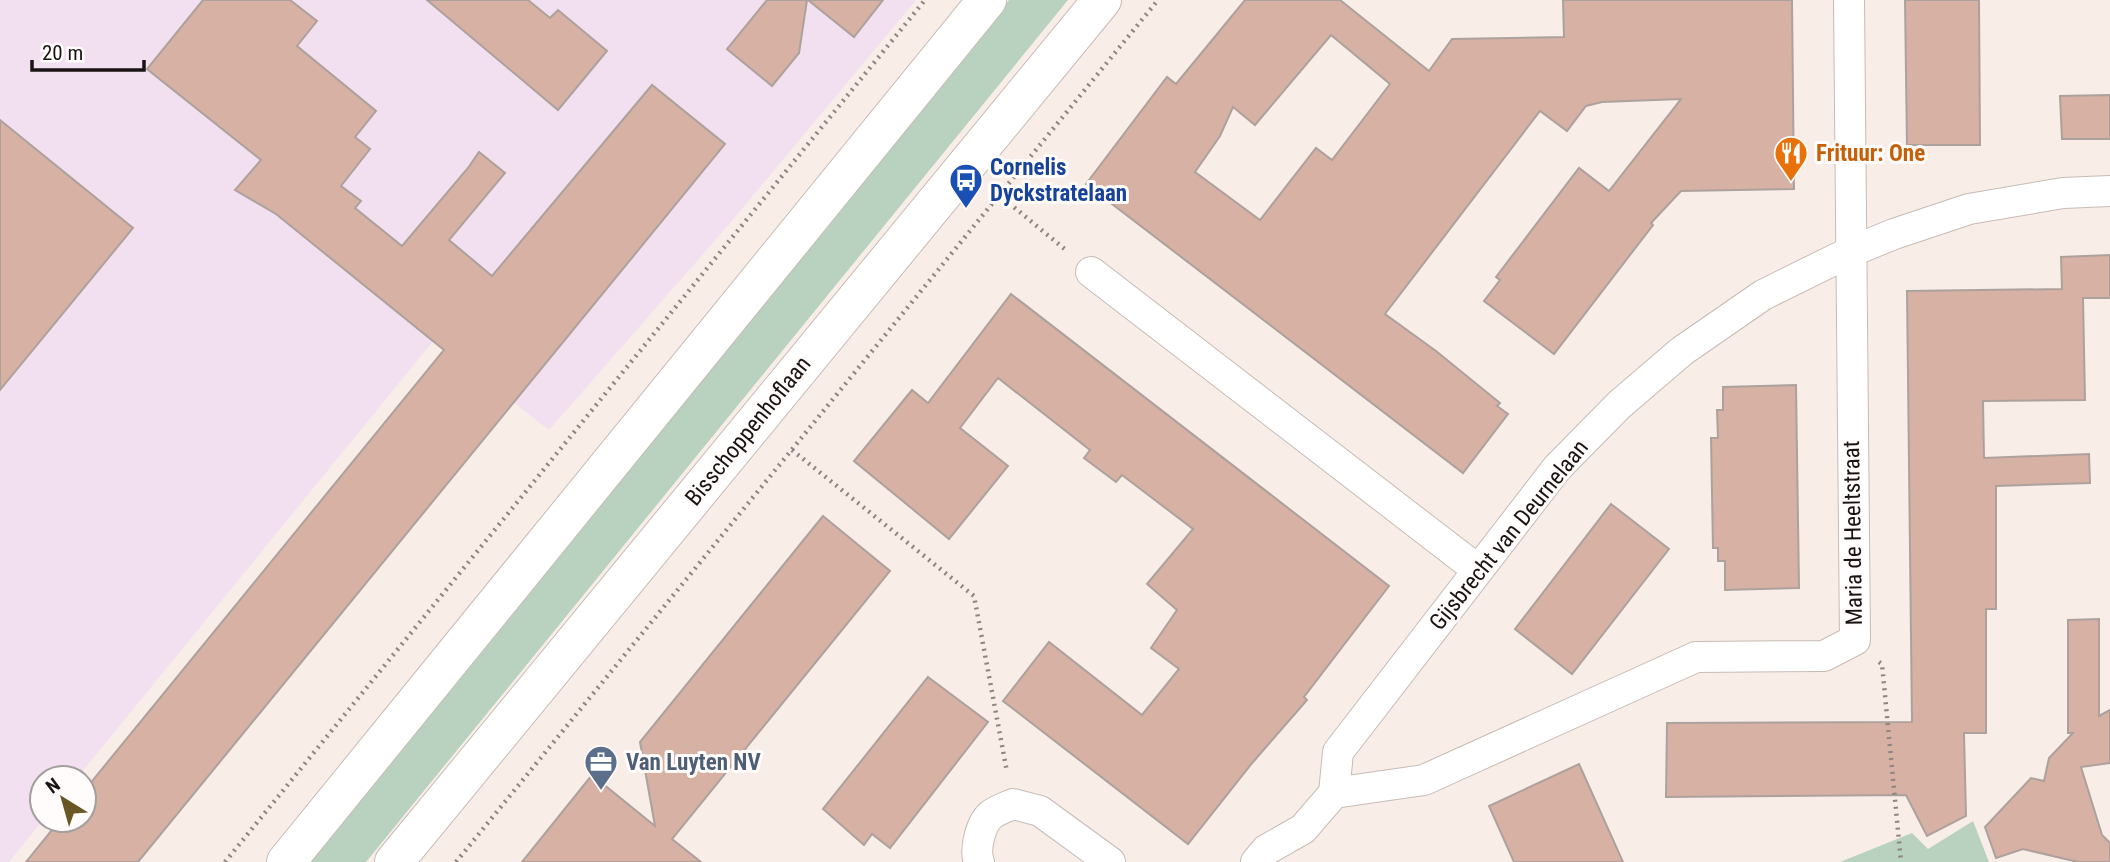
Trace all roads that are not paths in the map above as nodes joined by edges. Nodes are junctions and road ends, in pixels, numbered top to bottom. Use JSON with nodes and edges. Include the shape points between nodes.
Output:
{"nodes":[{"id":1,"x":987,"y":0,"type":"edge"},
{"id":2,"x":1102,"y":0,"type":"edge"},
{"id":3,"x":1849,"y":0,"type":"edge"},
{"id":4,"x":2110,"y":191,"type":"edge"},
{"id":5,"x":1850,"y":252,"type":"junction"},
{"id":6,"x":1091,"y":272,"type":"road end"},
{"id":7,"x":1478,"y":570,"type":"junction"},
{"id":8,"x":1334,"y":793,"type":"junction"},
{"id":9,"x":286,"y":862,"type":"edge"},
{"id":10,"x":394,"y":862,"type":"edge"},
{"id":11,"x":979,"y":862,"type":"edge"},
{"id":12,"x":1110,"y":862,"type":"edge"},
{"id":13,"x":1256,"y":862,"type":"edge"}],
"edges":[{"from":1,"to":9,"type":"main road"},
{"from":2,"to":10,"type":"main road","name":"Bisschoppenhoflaan"},
{"from":3,"to":5,"type":"street","name":"Maria de Heeltstraat"},
{"from":4,"to":5,"type":"street","name":"Gijsbrecht van Deurnelaan","via":[[2063,193],[1969,209]]},
{"from":5,"to":7,"type":"street","name":"Gijsbrecht van Deurnelaan","via":[[1763,295],[1682,351],[1619,405],[1557,468]]},
{"from":5,"to":8,"type":"street","name":"Maria de Heeltstraat","via":[[1855,640],[1824,656],[1696,657],[1424,780]]},
{"from":6,"to":7,"type":"street"},
{"from":7,"to":8,"type":"street","name":"Gijsbrecht van Deurnelaan","via":[[1338,752]]},
{"from":8,"to":13,"type":"street","via":[[1303,829],[1266,850]]},
{"from":11,"to":12,"type":"street","via":[[978,840],[989,816],[1013,804],[1040,811]]}]}
